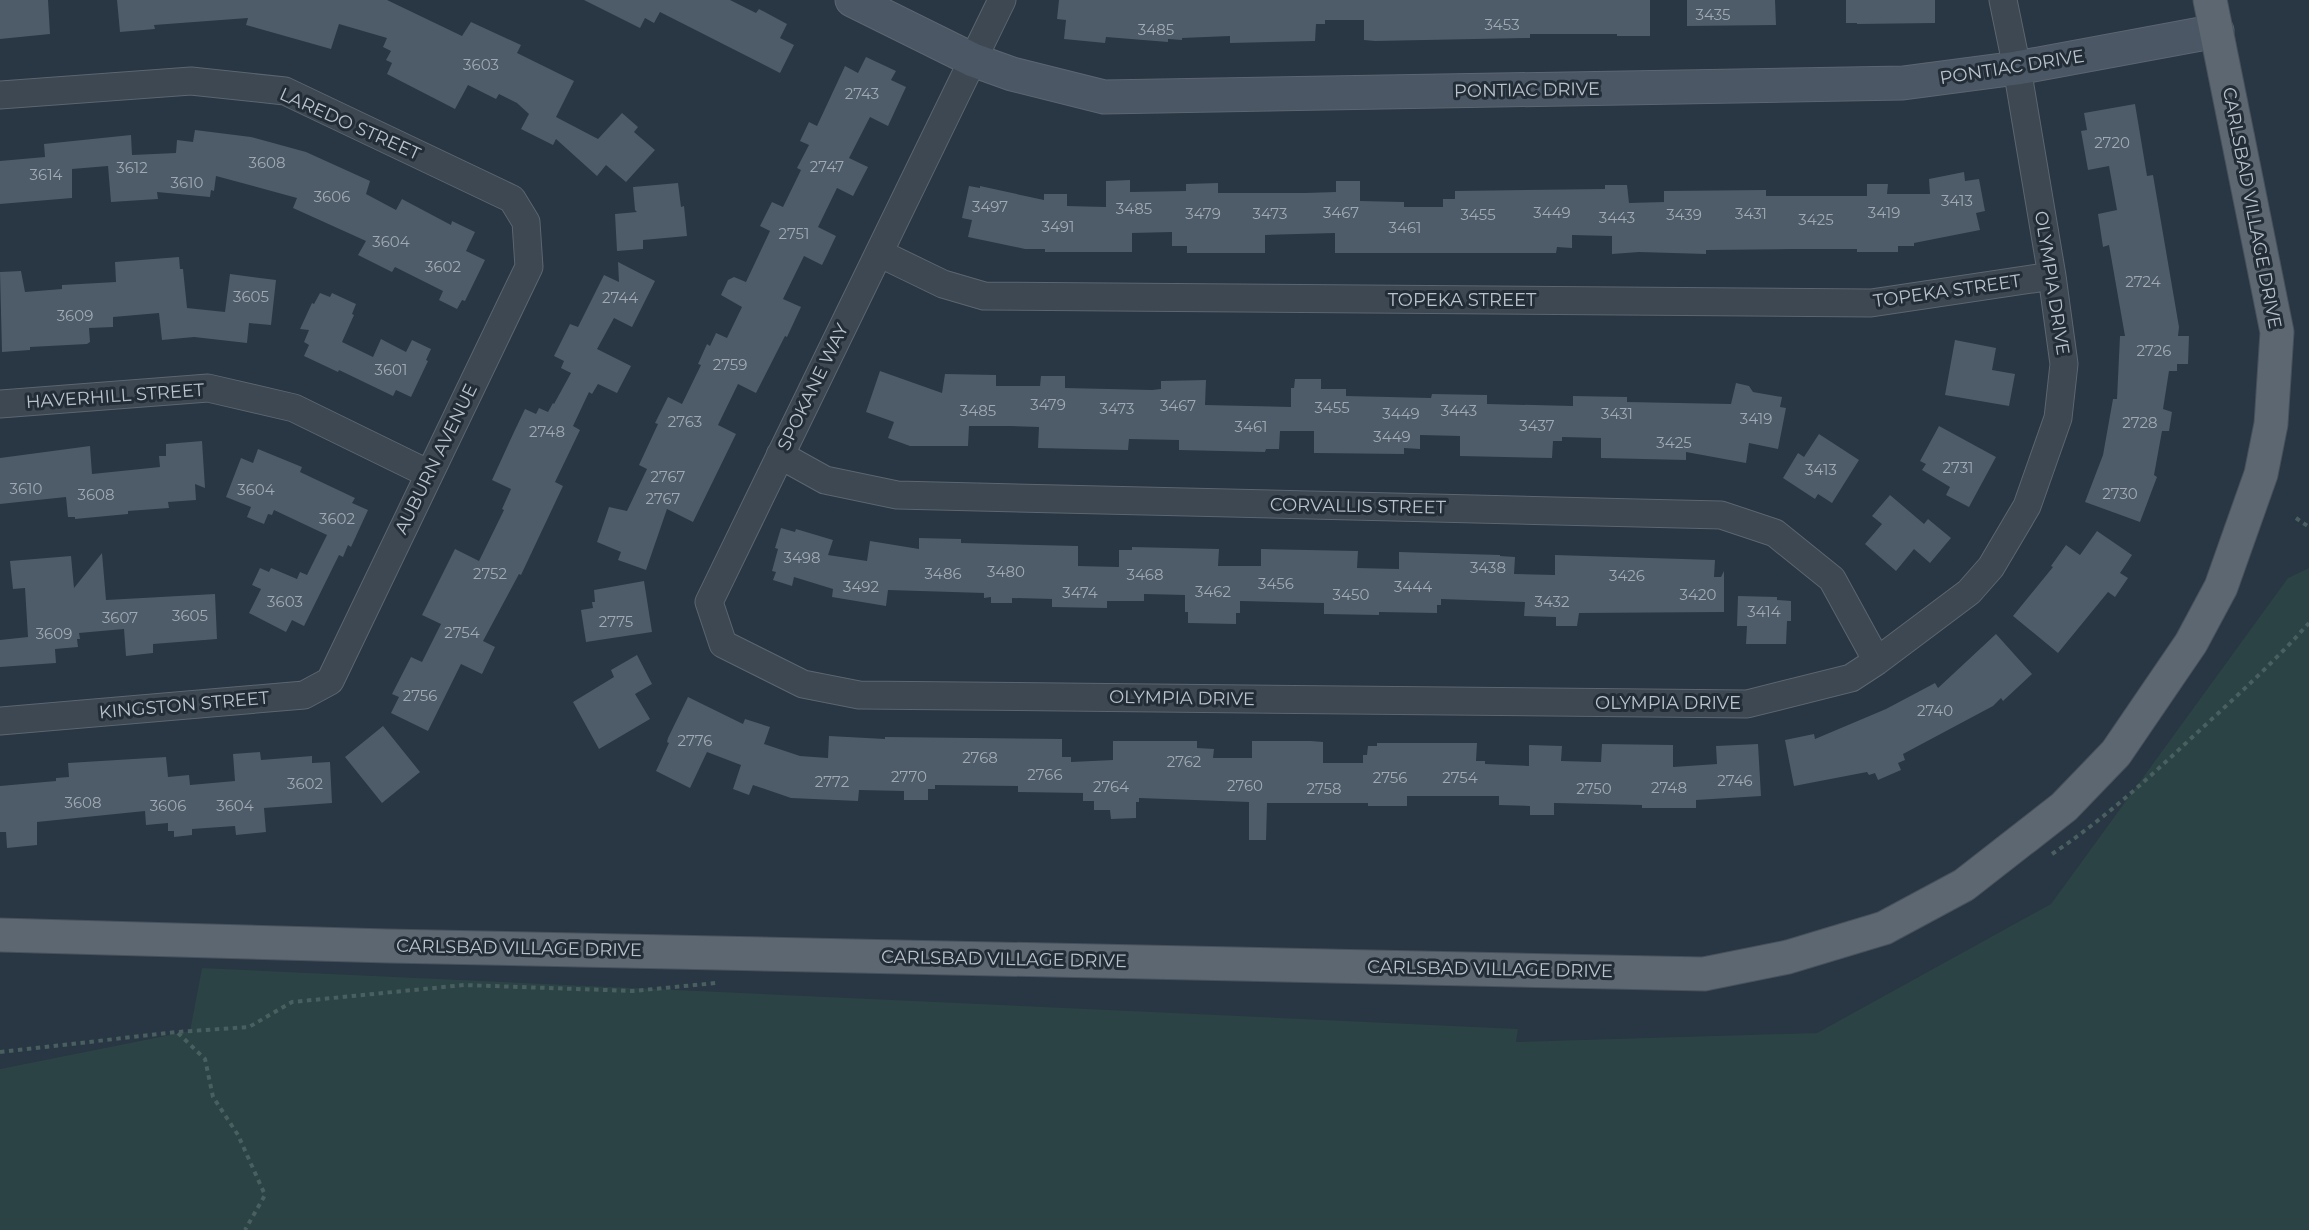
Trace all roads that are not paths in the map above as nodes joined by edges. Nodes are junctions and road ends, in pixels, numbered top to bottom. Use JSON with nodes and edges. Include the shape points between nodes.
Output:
{"nodes":[{"id":1,"x":852,"y":0,"type":"edge"},
{"id":2,"x":1002,"y":0,"type":"edge"},
{"id":3,"x":2003,"y":0,"type":"edge"},
{"id":4,"x":2213,"y":15,"type":"edge"},
{"id":5,"x":973,"y":60,"type":"junction"},
{"id":6,"x":2017,"y":68,"type":"junction"},
{"id":7,"x":0,"y":95,"type":"edge"},
{"id":8,"x":879,"y":253,"type":"junction"},
{"id":9,"x":529,"y":267,"type":"joint"},
{"id":10,"x":2052,"y":276,"type":"junction"},
{"id":11,"x":0,"y":404,"type":"edge"},
{"id":12,"x":780,"y":455,"type":"junction"},
{"id":13,"x":429,"y":474,"type":"junction"},
{"id":14,"x":344,"y":650,"type":"joint"},
{"id":15,"x":1877,"y":661,"type":"junction"},
{"id":16,"x":860,"y":695,"type":"joint"},
{"id":17,"x":0,"y":721,"type":"edge"},
{"id":18,"x":0,"y":935,"type":"edge"}],
"edges":[{"from":1,"to":5,"type":"main road","name":"PONTIAC DRIVE"},
{"from":2,"to":5,"type":"street","name":"SPOKANE WAY"},
{"from":3,"to":6,"type":"street","name":"OLYMPIA DRIVE"},
{"from":4,"to":6,"type":"main road","name":"PONTIAC DRIVE"},
{"from":4,"to":18,"type":"main road","name":"CARLSBAD VILLAGE DRIVE","via":[[2277,332],[2271,424],[2261,474],[2221,587],[2192,643],[2116,753],[2064,807],[1964,885],[1884,928],[1788,957],[1704,974]]},
{"from":5,"to":6,"type":"main road","name":"PONTIAC DRIVE","via":[[1104,97],[1903,84]]},
{"from":5,"to":8,"type":"street","name":"SPOKANE WAY"},
{"from":6,"to":10,"type":"street","name":"OLYMPIA DRIVE"},
{"from":7,"to":9,"type":"street","name":"LAREDO STREET","via":[[191,81],[285,91],[512,199],[526,222]]},
{"from":8,"to":10,"type":"street","name":"TOPEKA STREET","via":[[943,284],[984,296],[1871,303]]},
{"from":8,"to":12,"type":"street","name":"SPOKANE WAY"},
{"from":9,"to":13,"type":"street","name":"AUBURN AVENUE"},
{"from":10,"to":15,"type":"street","name":"OLYMPIA DRIVE","via":[[2064,364],[2058,418],[2028,506],[1991,567],[1969,592]]},
{"from":11,"to":13,"type":"street","name":"HAVERHILL STREET","via":[[208,388],[294,408]]},
{"from":12,"to":15,"type":"street","name":"CORVALLIS STREET","via":[[825,480],[897,495],[1721,514],[1775,533],[1832,579]]},
{"from":12,"to":16,"type":"street","name":"SPOKANE WAY","via":[[709,602],[723,644],[803,684]]},
{"from":13,"to":14,"type":"street","name":"AUBURN AVENUE"},
{"from":14,"to":17,"type":"street","name":"KINGSTON STREET","via":[[330,681],[304,695]]},
{"from":15,"to":16,"type":"street","name":"OLYMPIA DRIVE","via":[[1851,678],[1747,704]]}]}
